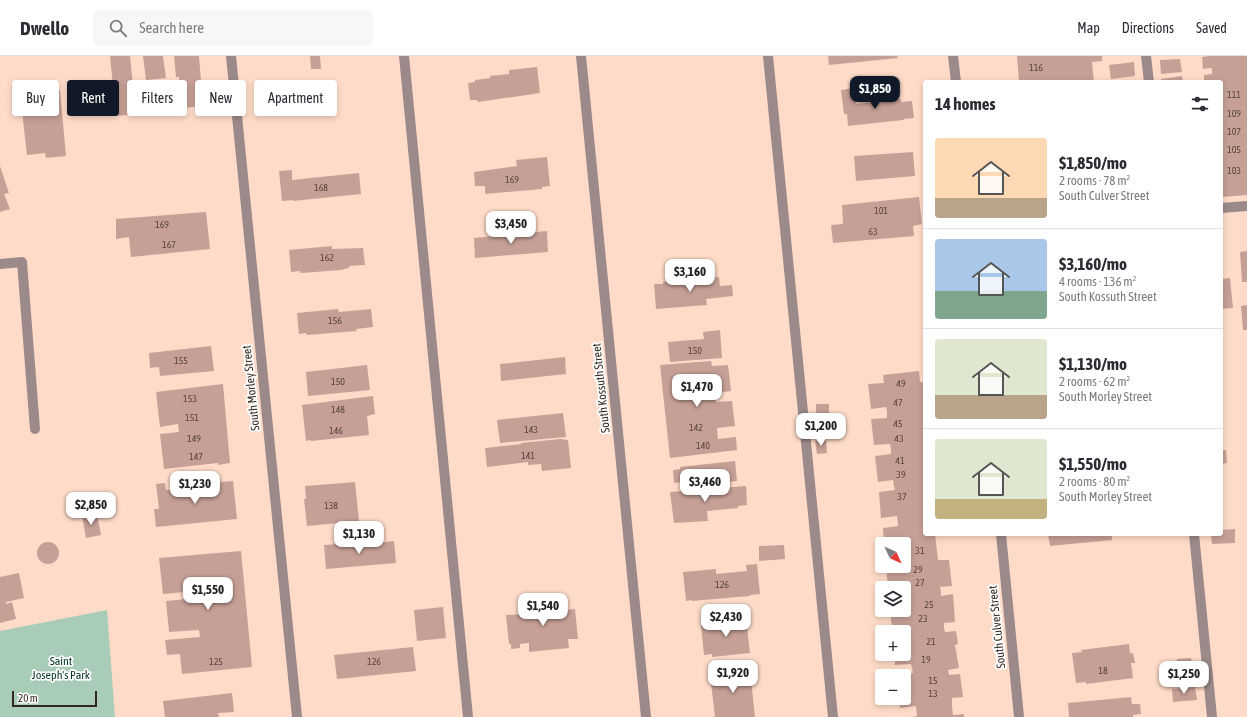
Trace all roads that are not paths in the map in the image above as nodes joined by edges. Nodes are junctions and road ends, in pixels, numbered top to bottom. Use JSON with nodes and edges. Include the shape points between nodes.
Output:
{"nodes":[{"id":1,"x":231,"y":56,"type":"edge"},
{"id":2,"x":404,"y":56,"type":"edge"},
{"id":3,"x":581,"y":56,"type":"edge"},
{"id":4,"x":768,"y":56,"type":"edge"},
{"id":5,"x":954,"y":56,"type":"edge"},
{"id":6,"x":1146,"y":56,"type":"edge"},
{"id":7,"x":956,"y":80,"type":"edge"},
{"id":8,"x":1149,"y":80,"type":"edge"},
{"id":9,"x":1247,"y":206,"type":"edge"},
{"id":10,"x":1223,"y":208,"type":"edge"},
{"id":11,"x":0,"y":264,"type":"edge"},
{"id":12,"x":35,"y":429,"type":"dead end"},
{"id":13,"x":1001,"y":536,"type":"edge"},
{"id":14,"x":1194,"y":536,"type":"edge"},
{"id":15,"x":297,"y":717,"type":"edge"},
{"id":16,"x":468,"y":717,"type":"edge"},
{"id":17,"x":646,"y":717,"type":"edge"},
{"id":18,"x":833,"y":717,"type":"edge"},
{"id":19,"x":1019,"y":717,"type":"edge"},
{"id":20,"x":1212,"y":717,"type":"edge"}],
"edges":[{"from":1,"to":15,"type":"street","name":"South Morley Street"},
{"from":2,"to":16,"type":"street"},
{"from":3,"to":17,"type":"street","name":"South Kossuth Street"},
{"from":4,"to":18,"type":"street"},
{"from":5,"to":7,"type":"street"},
{"from":6,"to":8,"type":"street"},
{"from":9,"to":10,"type":"street"},
{"from":11,"to":12,"type":"street","via":[[22,262]]},
{"from":13,"to":19,"type":"street","name":"South Culver Street"},
{"from":14,"to":20,"type":"street"}]}
